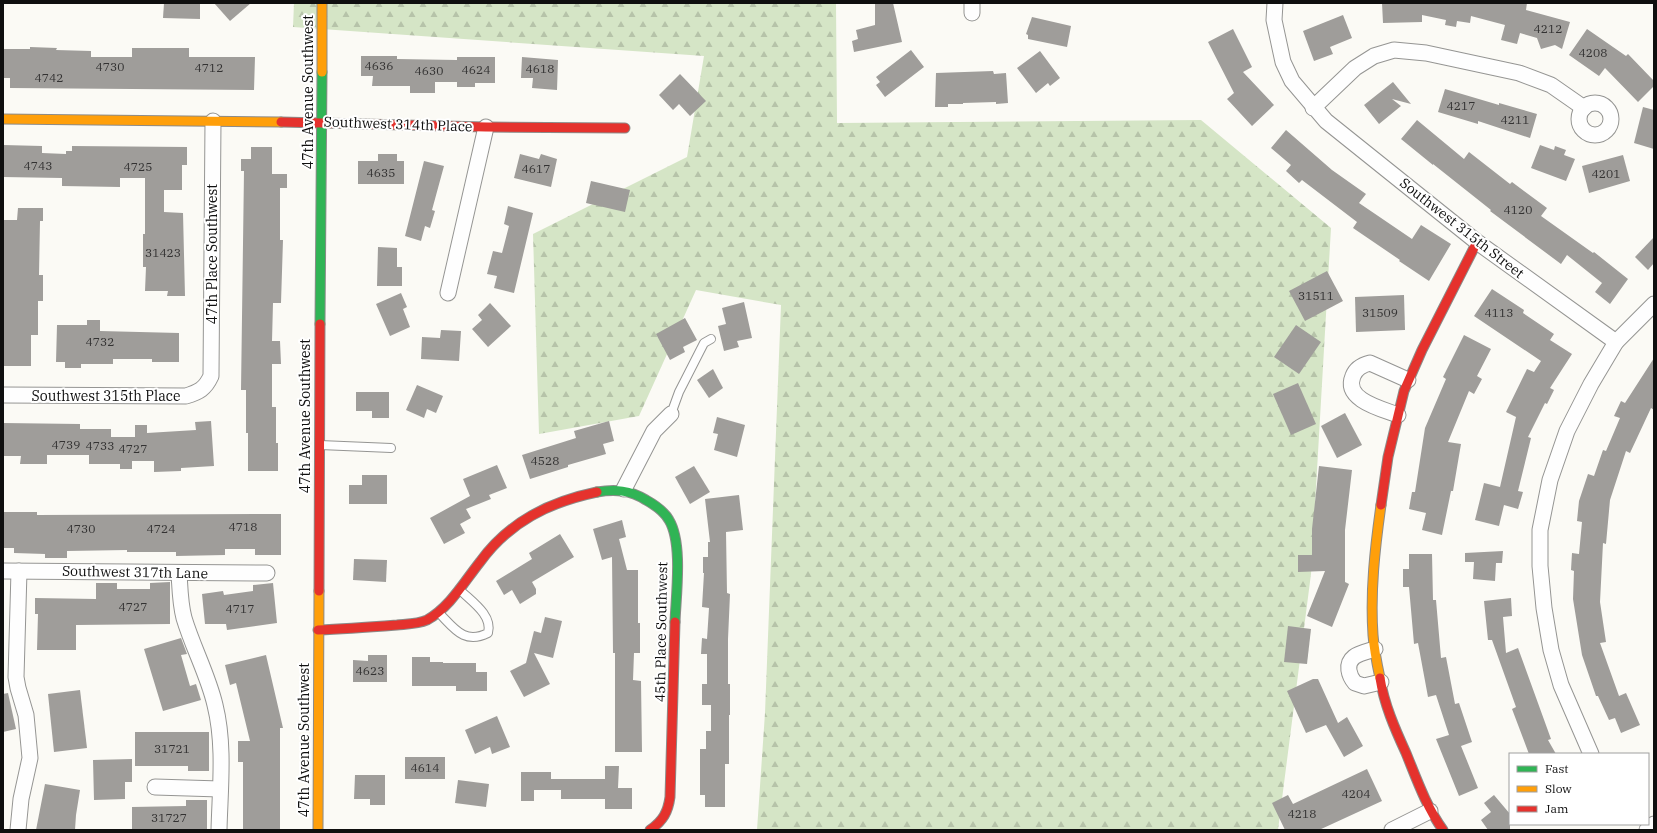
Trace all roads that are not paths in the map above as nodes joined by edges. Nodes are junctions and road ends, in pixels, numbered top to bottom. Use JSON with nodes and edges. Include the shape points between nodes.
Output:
{"nodes":[{"id":1,"x":322,"y":3,"type":"edge"},
{"id":2,"x":1274,"y":3,"type":"edge"},
{"id":3,"x":1313,"y":108,"type":"junction"},
{"id":4,"x":1584,"y":108,"type":"dead end"},
{"id":5,"x":3,"y":119,"type":"edge"},
{"id":6,"x":213,"y":121,"type":"junction"},
{"id":7,"x":322,"y":122,"type":"junction"},
{"id":8,"x":486,"y":127,"type":"junction"},
{"id":9,"x":625,"y":128,"type":"dead end"},
{"id":10,"x":1477,"y":242,"type":"junction"},
{"id":11,"x":448,"y":293,"type":"dead end"},
{"id":12,"x":1654,"y":304,"type":"edge"},
{"id":13,"x":711,"y":339,"type":"dead end"},
{"id":14,"x":1616,"y":342,"type":"junction"},
{"id":15,"x":1408,"y":380,"type":"junction"},
{"id":16,"x":206,"y":386,"type":"joint"},
{"id":17,"x":3,"y":395,"type":"edge"},
{"id":18,"x":671,"y":414,"type":"joint"},
{"id":19,"x":1398,"y":415,"type":"junction"},
{"id":20,"x":319,"y":445,"type":"junction"},
{"id":21,"x":390,"y":448,"type":"dead end"},
{"id":22,"x":624,"y":490,"type":"junction"},
{"id":23,"x":3,"y":571,"type":"edge"},
{"id":24,"x":19,"y":571,"type":"junction"},
{"id":25,"x":179,"y":573,"type":"junction"},
{"id":26,"x":267,"y":573,"type":"dead end"},
{"id":27,"x":459,"y":589,"type":"junction"},
{"id":28,"x":438,"y":612,"type":"junction"},
{"id":29,"x":318,"y":630,"type":"junction"},
{"id":30,"x":1375,"y":649,"type":"junction"},
{"id":31,"x":1381,"y":682,"type":"junction"},
{"id":32,"x":1591,"y":753,"type":"edge"},
{"id":33,"x":155,"y":787,"type":"dead end"},
{"id":34,"x":220,"y":789,"type":"junction"},
{"id":35,"x":1430,"y":812,"type":"junction"},
{"id":36,"x":1654,"y":824,"type":"edge"},
{"id":37,"x":18,"y":830,"type":"edge"},
{"id":38,"x":219,"y":830,"type":"edge"},
{"id":39,"x":318,"y":830,"type":"edge"},
{"id":40,"x":650,"y":830,"type":"edge"},
{"id":41,"x":1392,"y":830,"type":"edge"},
{"id":42,"x":1443,"y":830,"type":"edge"},
{"id":43,"x":1646,"y":830,"type":"edge"}],
"edges":[{"from":1,"to":7,"type":"street","name":"47th Avenue Southwest"},
{"from":2,"to":3,"type":"street","name":"Southwest 315th Street","via":[[1275,26],[1283,62],[1292,81]]},
{"from":3,"to":4,"type":"street","via":[[1355,68],[1374,56],[1394,50],[1426,53],[1519,73],[1551,85]]},
{"from":3,"to":10,"type":"street","name":"Southwest 315th Street"},
{"from":5,"to":6,"type":"street","name":"Southwest 314th Place"},
{"from":6,"to":7,"type":"street","name":"Southwest 314th Place"},
{"from":6,"to":16,"type":"street","name":"47th Place Southwest","via":[[211,376]]},
{"from":7,"to":8,"type":"street","name":"Southwest 314th Place"},
{"from":7,"to":20,"type":"street","name":"47th Avenue Southwest"},
{"from":8,"to":9,"type":"street","name":"Southwest 314th Place"},
{"from":8,"to":11,"type":"street"},
{"from":10,"to":14,"type":"street","name":"Southwest 315th Street"},
{"from":10,"to":15,"type":"street"},
{"from":12,"to":14,"type":"street"},
{"from":13,"to":18,"type":"lane","via":[[704,343],[679,392]]},
{"from":14,"to":32,"type":"street","via":[[1567,431],[1550,480],[1540,530],[1540,566],[1550,650],[1561,684]]},
{"from":15,"to":19,"type":"street"},
{"from":15,"to":19,"type":"street","via":[[1370,363],[1359,368],[1352,378],[1353,391],[1361,400]]},
{"from":16,"to":17,"type":"street","name":"Southwest 315th Place","via":[[197,393],[186,396]]},
{"from":18,"to":22,"type":"street","via":[[654,431]]},
{"from":19,"to":30,"type":"street","via":[[1388,457],[1376,539],[1372,589]]},
{"from":20,"to":21,"type":"lane"},
{"from":20,"to":29,"type":"street","name":"47th Avenue Southwest"},
{"from":22,"to":27,"type":"street","name":"45th Place Southwest","via":[[612,488],[570,498],[518,522],[487,551]]},
{"from":22,"to":40,"type":"street","name":"45th Place Southwest","via":[[660,508],[671,523],[676,546],[672,785],[667,814],[661,824]]},
{"from":23,"to":24,"type":"street","name":"Southwest 317th Lane"},
{"from":24,"to":25,"type":"street","name":"Southwest 317th Lane"},
{"from":24,"to":37,"type":"street","via":[[16,677],[26,715],[30,758],[21,799]]},
{"from":25,"to":26,"type":"street","name":"Southwest 317th Lane"},
{"from":25,"to":34,"type":"street","via":[[184,619],[210,687],[218,719]]},
{"from":27,"to":28,"type":"street","name":"45th Place Southwest"},
{"from":27,"to":28,"type":"lane","via":[[487,618],[488,633],[479,638],[469,638],[460,634]]},
{"from":28,"to":29,"type":"street","via":[[410,624]]},
{"from":29,"to":39,"type":"street","name":"47th Avenue Southwest"},
{"from":30,"to":31,"type":"street"},
{"from":30,"to":31,"type":"street","via":[[1354,657],[1349,670],[1356,683],[1364,686]]},
{"from":31,"to":35,"type":"street","via":[[1382,693]]},
{"from":33,"to":34,"type":"street"},
{"from":34,"to":38,"type":"street"},
{"from":35,"to":41,"type":"street"},
{"from":35,"to":42,"type":"street"},
{"from":36,"to":43,"type":"street"}]}
